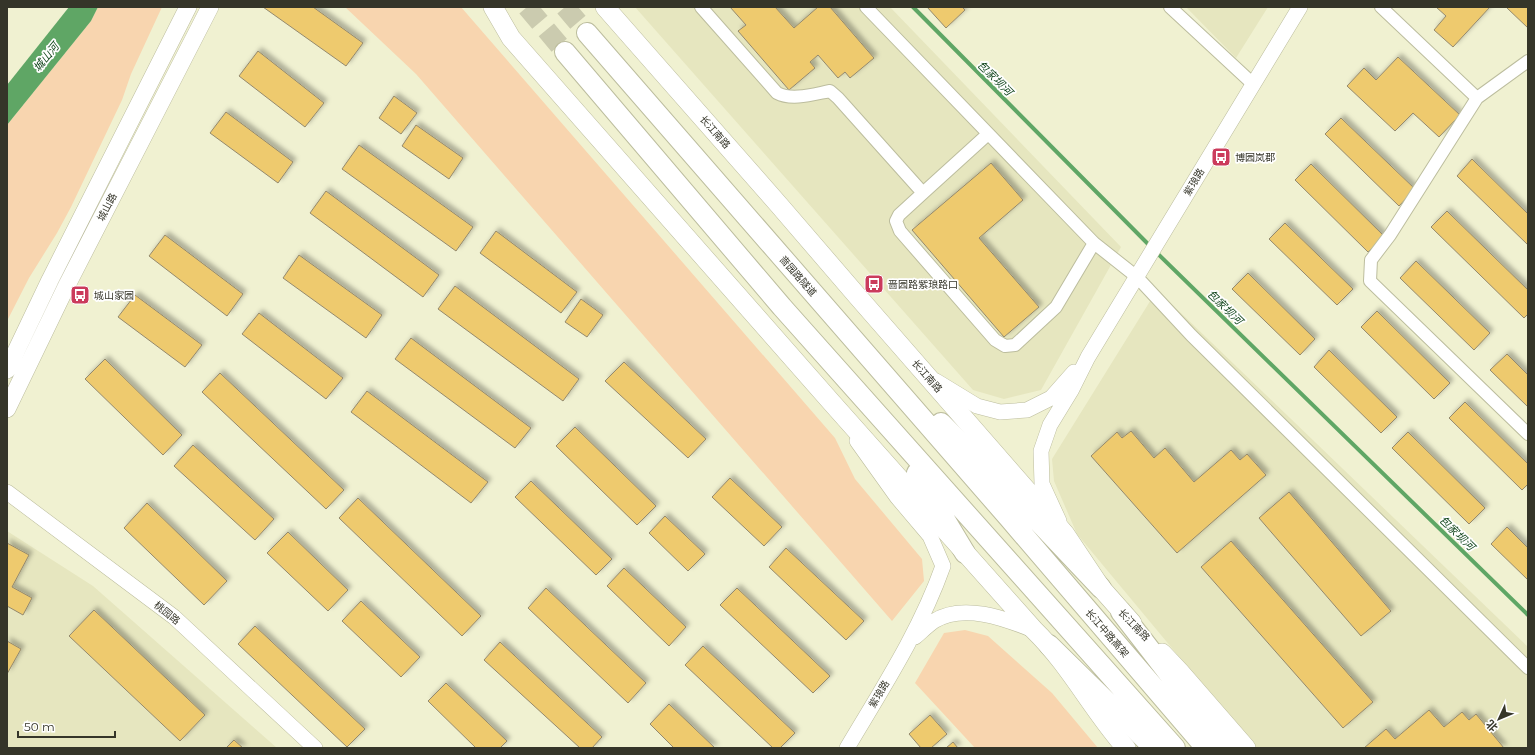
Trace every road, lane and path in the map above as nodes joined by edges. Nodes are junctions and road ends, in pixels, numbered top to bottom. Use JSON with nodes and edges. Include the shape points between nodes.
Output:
{"nodes":[{"id":1,"x":188,"y":7,"type":"edge"},
{"id":2,"x":210,"y":7,"type":"edge"},
{"id":3,"x":484,"y":7,"type":"edge"},
{"id":4,"x":493,"y":7,"type":"edge"},
{"id":5,"x":604,"y":7,"type":"edge"},
{"id":6,"x":701,"y":7,"type":"edge"},
{"id":7,"x":866,"y":7,"type":"edge"},
{"id":8,"x":1170,"y":7,"type":"edge"},
{"id":9,"x":1300,"y":7,"type":"edge"},
{"id":10,"x":1381,"y":7,"type":"edge"},
{"id":11,"x":587,"y":33,"type":"tunnel mouth"},
{"id":12,"x":510,"y":38,"type":"junction"},
{"id":13,"x":565,"y":52,"type":"tunnel mouth"},
{"id":14,"x":1528,"y":61,"type":"edge"},
{"id":15,"x":1254,"y":84,"type":"junction"},
{"id":16,"x":1477,"y":98,"type":"junction"},
{"id":17,"x":988,"y":134,"type":"junction"},
{"id":18,"x":677,"y":137,"type":"junction"},
{"id":19,"x":923,"y":193,"type":"junction"},
{"id":20,"x":1094,"y":244,"type":"junction"},
{"id":21,"x":1136,"y":277,"type":"junction"},
{"id":22,"x":782,"y":307,"type":"junction"},
{"id":23,"x":1088,"y":357,"type":"junction"},
{"id":24,"x":7,"y":370,"type":"edge"},
{"id":25,"x":924,"y":374,"type":"junction"},
{"id":26,"x":832,"y":403,"type":"junction"},
{"id":27,"x":7,"y":409,"type":"edge"},
{"id":28,"x":1528,"y":434,"type":"edge"},
{"id":29,"x":7,"y":492,"type":"edge"},
{"id":30,"x":1009,"y":518,"type":"joint"},
{"id":31,"x":1065,"y":534,"type":"junction"},
{"id":32,"x":965,"y":553,"type":"junction"},
{"id":33,"x":1101,"y":588,"type":"junction"},
{"id":34,"x":1121,"y":612,"type":"junction"},
{"id":35,"x":1034,"y":630,"type":"junction"},
{"id":36,"x":911,"y":640,"type":"junction"},
{"id":37,"x":1049,"y":645,"type":"junction"},
{"id":38,"x":1528,"y":668,"type":"edge"},
{"id":39,"x":315,"y":748,"type":"edge"},
{"id":40,"x":847,"y":748,"type":"edge"},
{"id":41,"x":1126,"y":748,"type":"edge"},
{"id":42,"x":1154,"y":748,"type":"edge"},
{"id":43,"x":1175,"y":748,"type":"edge"},
{"id":44,"x":1206,"y":748,"type":"edge"},
{"id":45,"x":1224,"y":748,"type":"edge"},
{"id":46,"x":1246,"y":748,"type":"edge"}],
"edges":[{"from":1,"to":24,"type":"main road","name":"城山路"},
{"from":2,"to":27,"type":"main road","name":"城山路","via":[[66,287]]},
{"from":3,"to":12,"type":"street"},
{"from":4,"to":12,"type":"main road"},
{"from":5,"to":25,"type":"main road","name":"长江南路"},
{"from":6,"to":19,"type":"street","via":[[783,97],[830,91]]},
{"from":7,"to":17,"type":"street"},
{"from":8,"to":15,"type":"street"},
{"from":9,"to":15,"type":"street","name":"紫琅路"},
{"from":10,"to":16,"type":"street"},
{"from":11,"to":18,"type":"highway","name":"啬园路隧道"},
{"from":12,"to":26,"type":"main road"},
{"from":13,"to":22,"type":"highway"},
{"from":14,"to":16,"type":"street"},
{"from":15,"to":21,"type":"street","name":"紫琅路"},
{"from":16,"to":28,"type":"street","via":[[1390,235],[1371,260],[1370,281]]},
{"from":17,"to":19,"type":"street"},
{"from":17,"to":20,"type":"street"},
{"from":18,"to":30,"type":"highway","name":"啬园路隧道"},
{"from":18,"to":33,"type":"highway","via":[[765,221],[929,410]]},
{"from":19,"to":20,"type":"street","via":[[899,215],[896,221],[900,231],[995,340],[1005,346],[1015,345],[1056,307]]},
{"from":20,"to":21,"type":"street"},
{"from":21,"to":23,"type":"street","name":"紫琅路"},
{"from":21,"to":38,"type":"street","via":[[1196,340]]},
{"from":22,"to":32,"type":"highway","via":[[916,472]]},
{"from":22,"to":43,"type":"highway"},
{"from":23,"to":25,"type":"street","via":[[1051,398],[1027,410],[1000,412],[977,406]]},
{"from":23,"to":31,"type":"street","via":[[1050,425],[1041,451],[1042,484]]},
{"from":25,"to":31,"type":"main road","name":"长江南路"},
{"from":26,"to":32,"type":"main road"},
{"from":26,"to":36,"type":"street","name":"紫琅路","via":[[873,465],[930,536],[943,566]]},
{"from":29,"to":39,"type":"street","name":"桃园路","via":[[174,618]]},
{"from":30,"to":44,"type":"highway","name":"长江中路高架"},
{"from":31,"to":33,"type":"main road","name":"长江南路"},
{"from":32,"to":35,"type":"main road"},
{"from":33,"to":34,"type":"main road","name":"长江南路"},
{"from":34,"to":45,"type":"highway"},
{"from":34,"to":46,"type":"main road","name":"长江南路","via":[[1179,671]]},
{"from":35,"to":36,"type":"street","via":[[982,614],[957,613],[935,621]]},
{"from":35,"to":37,"type":"main road"},
{"from":36,"to":40,"type":"street","name":"紫琅路"},
{"from":37,"to":41,"type":"main road"},
{"from":37,"to":42,"type":"highway"}]}
